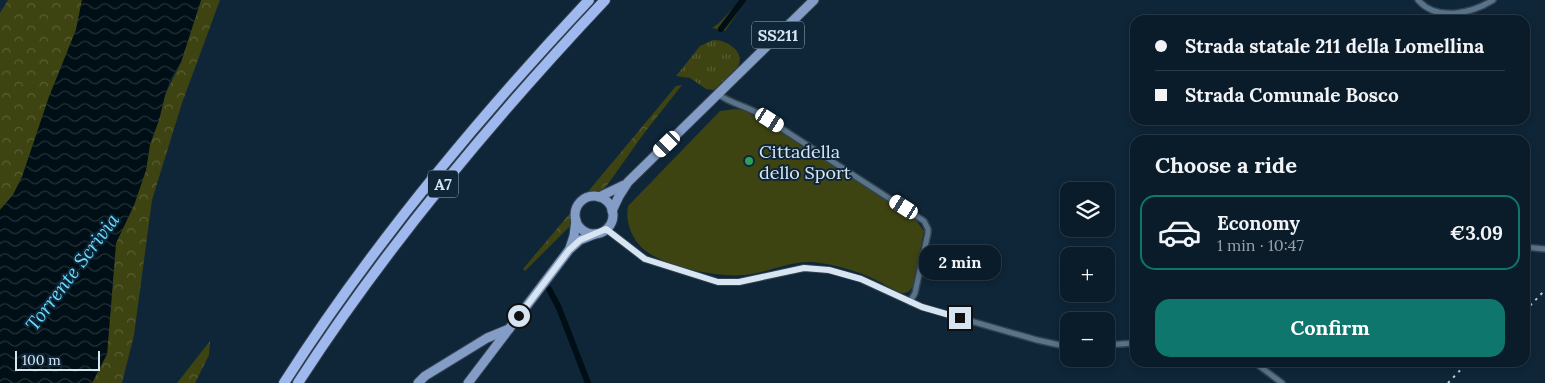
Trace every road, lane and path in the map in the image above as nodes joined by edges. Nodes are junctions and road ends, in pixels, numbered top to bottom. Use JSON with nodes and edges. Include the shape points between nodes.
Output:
{"nodes":[{"id":1,"x":589,"y":0,"type":"edge"},
{"id":2,"x":605,"y":0,"type":"edge"},
{"id":3,"x":814,"y":0,"type":"edge"},
{"id":4,"x":1418,"y":0,"type":"edge"},
{"id":5,"x":1493,"y":0,"type":"edge"},
{"id":6,"x":718,"y":94,"type":"junction"},
{"id":7,"x":628,"y":182,"type":"junction"},
{"id":8,"x":599,"y":197,"type":"junction"},
{"id":9,"x":612,"y":211,"type":"junction"},
{"id":10,"x":576,"y":220,"type":"junction"},
{"id":11,"x":606,"y":229,"type":"junction"},
{"id":12,"x":595,"y":234,"type":"junction"},
{"id":13,"x":1530,"y":248,"type":"edge"},
{"id":14,"x":1545,"y":249,"type":"edge"},
{"id":15,"x":569,"y":250,"type":"junction"},
{"id":16,"x":910,"y":302,"type":"junction"},
{"id":17,"x":509,"y":329,"type":"junction"},
{"id":18,"x":1130,"y":343,"type":"edge"},
{"id":19,"x":1115,"y":344,"type":"edge"},
{"id":20,"x":1060,"y":345,"type":"edge"},
{"id":21,"x":1261,"y":367,"type":"edge"},
{"id":22,"x":284,"y":383,"type":"edge"},
{"id":23,"x":298,"y":383,"type":"edge"},
{"id":24,"x":418,"y":383,"type":"edge"},
{"id":25,"x":468,"y":383,"type":"edge"},
{"id":26,"x":1282,"y":383,"type":"edge"}],
"edges":[{"from":1,"to":22,"type":"highway","number":"A7","via":[[502,94],[430,182],[357,277]]},
{"from":2,"to":23,"type":"highway","number":"A7","via":[[512,101],[444,182]]},
{"from":3,"to":6,"type":"main road","number":"SS211"},
{"from":4,"to":5,"type":"street","via":[[1429,9],[1453,14]]},
{"from":6,"to":7,"type":"main road","number":"SS211"},
{"from":6,"to":16,"type":"street","via":[[725,100],[757,112],[924,221],[928,233],[915,293]]},
{"from":7,"to":8,"type":"main road","number":"SS211"},
{"from":7,"to":9,"type":"main road","number":"SS211"},
{"from":8,"to":9,"type":"main road","via":[[609,204]]},
{"from":8,"to":10,"type":"main road","number":"SS211","via":[[587,197],[580,202],[576,208]]},
{"from":9,"to":11,"type":"main road","number":"SS211","via":[[612,219]]},
{"from":10,"to":12,"type":"main road","via":[[581,229]]},
{"from":10,"to":15,"type":"main road","number":"SS211"},
{"from":11,"to":12,"type":"main road","number":"SS211"},
{"from":11,"to":16,"type":"street","via":[[645,259],[718,282],[739,282],[817,268],[861,279]]},
{"from":12,"to":15,"type":"main road","number":"SS211","via":[[580,240]]},
{"from":13,"to":14,"type":"street"},
{"from":15,"to":17,"type":"main road","number":"SS211"},
{"from":16,"to":20,"type":"street"},
{"from":17,"to":24,"type":"main road","via":[[487,338]]},
{"from":17,"to":25,"type":"main road","number":"SS211"},
{"from":18,"to":19,"type":"street"},
{"from":21,"to":26,"type":"street"}]}
